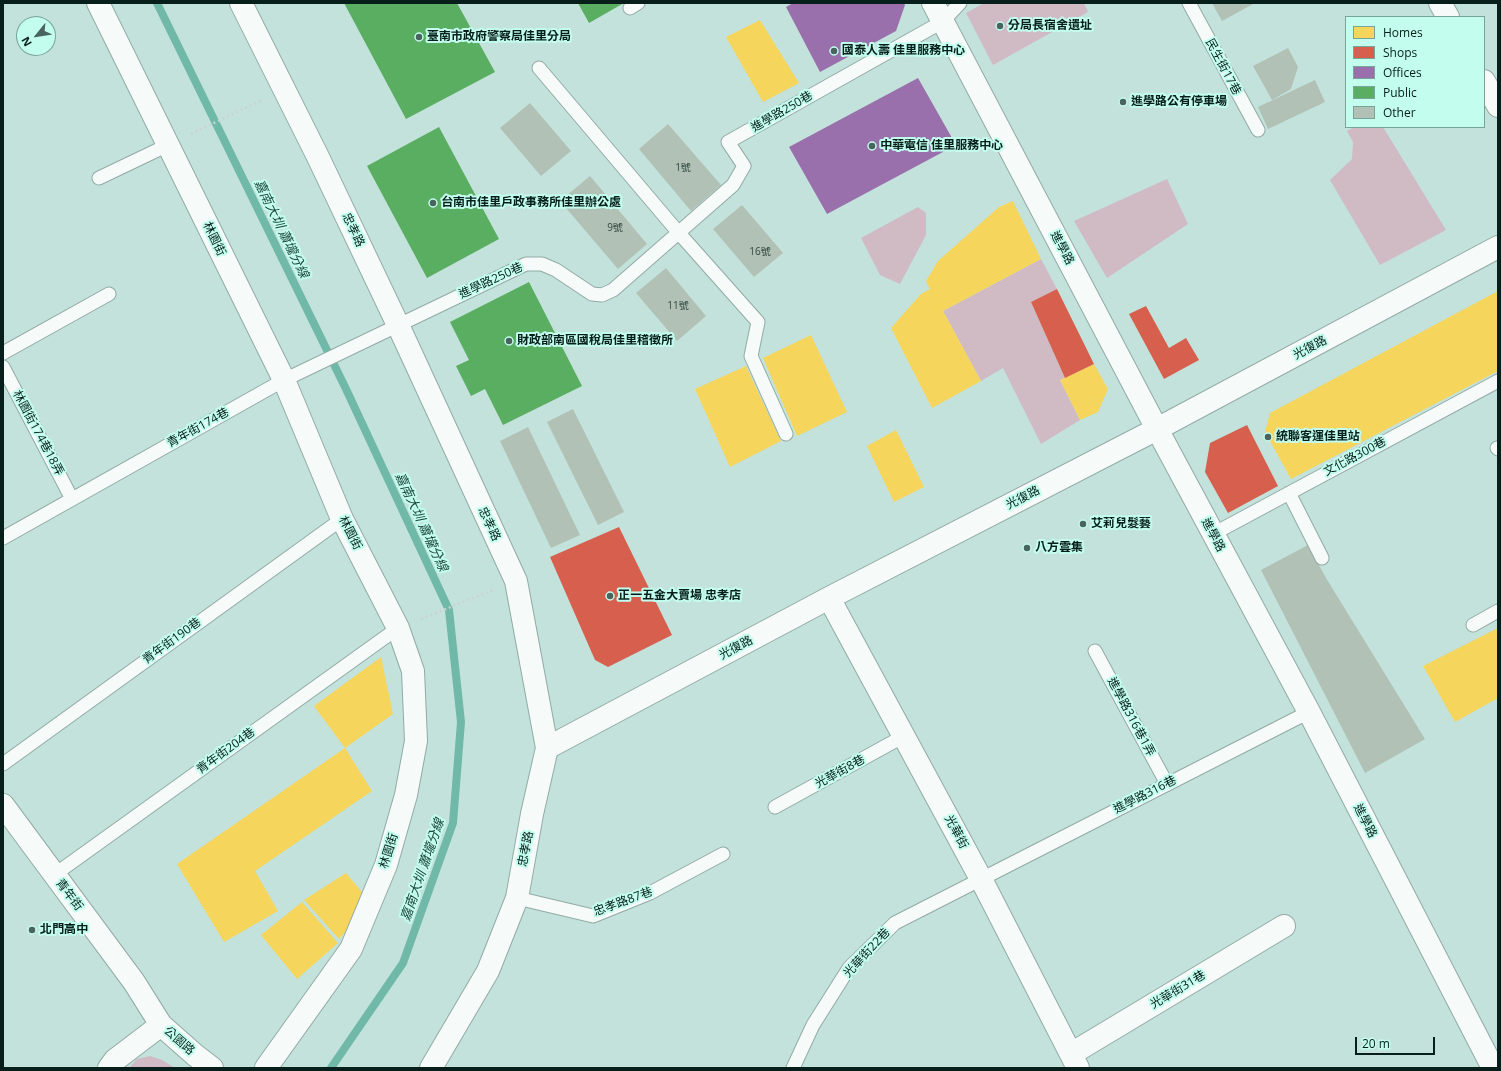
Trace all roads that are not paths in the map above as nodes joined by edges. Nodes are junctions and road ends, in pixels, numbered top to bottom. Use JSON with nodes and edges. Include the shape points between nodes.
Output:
{"nodes":[{"id":1,"x":98,"y":3,"type":"edge"},
{"id":2,"x":241,"y":3,"type":"edge"},
{"id":3,"x":960,"y":3,"type":"edge"},
{"id":4,"x":1189,"y":3,"type":"edge"},
{"id":5,"x":1440,"y":3,"type":"edge"},
{"id":6,"x":937,"y":12,"type":"edge"},
{"id":7,"x":1447,"y":16,"type":"edge"},
{"id":8,"x":539,"y":68,"type":"dead end"},
{"id":9,"x":1485,"y":83,"type":"edge"},
{"id":10,"x":1498,"y":106,"type":"edge"},
{"id":11,"x":1258,"y":130,"type":"dead end"},
{"id":12,"x":168,"y":145,"type":"junction"},
{"id":13,"x":99,"y":178,"type":"dead end"},
{"id":14,"x":678,"y":232,"type":"junction"},
{"id":15,"x":1498,"y":247,"type":"edge"},
{"id":16,"x":109,"y":294,"type":"dead end"},
{"id":17,"x":398,"y":325,"type":"junction"},
{"id":18,"x":3,"y":353,"type":"edge"},
{"id":19,"x":3,"y":367,"type":"edge"},
{"id":20,"x":284,"y":380,"type":"junction"},
{"id":21,"x":1498,"y":381,"type":"edge"},
{"id":22,"x":1157,"y":429,"type":"junction"},
{"id":23,"x":786,"y":434,"type":"dead end"},
{"id":24,"x":1289,"y":493,"type":"junction"},
{"id":25,"x":72,"y":499,"type":"junction"},
{"id":26,"x":342,"y":519,"type":"junction"},
{"id":27,"x":1213,"y":534,"type":"junction"},
{"id":28,"x":3,"y":538,"type":"edge"},
{"id":29,"x":1322,"y":558,"type":"dead end"},
{"id":30,"x":829,"y":598,"type":"junction"},
{"id":31,"x":1498,"y":611,"type":"edge"},
{"id":32,"x":1473,"y":625,"type":"dead end"},
{"id":33,"x":398,"y":628,"type":"junction"},
{"id":34,"x":1095,"y":651,"type":"dead end"},
{"id":35,"x":1309,"y":712,"type":"junction"},
{"id":36,"x":904,"y":736,"type":"junction"},
{"id":37,"x":548,"y":748,"type":"junction"},
{"id":38,"x":3,"y":764,"type":"edge"},
{"id":39,"x":1167,"y":784,"type":"junction"},
{"id":40,"x":3,"y":805,"type":"edge"},
{"id":41,"x":775,"y":807,"type":"dead end"},
{"id":42,"x":723,"y":854,"type":"dead end"},
{"id":43,"x":54,"y":874,"type":"junction"},
{"id":44,"x":981,"y":879,"type":"junction"},
{"id":45,"x":516,"y":898,"type":"junction"},
{"id":46,"x":1284,"y":926,"type":"dead end"},
{"id":47,"x":161,"y":1025,"type":"junction"},
{"id":48,"x":1075,"y":1061,"type":"edge"},
{"id":49,"x":109,"y":1068,"type":"edge"},
{"id":50,"x":212,"y":1068,"type":"edge"},
{"id":51,"x":266,"y":1068,"type":"edge"},
{"id":52,"x":431,"y":1068,"type":"edge"},
{"id":53,"x":792,"y":1068,"type":"edge"},
{"id":54,"x":1493,"y":1068,"type":"edge"}],
"edges":[{"from":1,"to":12,"type":"street","name":"林園街"},
{"from":2,"to":17,"type":"street","name":"忠孝路"},
{"from":3,"to":6,"type":"lane"},
{"from":4,"to":11,"type":"lane","name":"民生街17巷"},
{"from":5,"to":7,"type":"street"},
{"from":6,"to":14,"type":"lane","name":"進學路250巷","via":[[728,142],[744,166],[733,185]]},
{"from":6,"to":22,"type":"street","name":"進學路"},
{"from":8,"to":14,"type":"lane"},
{"from":9,"to":10,"type":"street"},
{"from":12,"to":13,"type":"lane"},
{"from":12,"to":20,"type":"street","name":"林園街"},
{"from":14,"to":17,"type":"lane","name":"進學路250巷","via":[[613,290],[602,295],[592,294],[556,270],[542,264],[526,264]]},
{"from":14,"to":23,"type":"lane","via":[[758,322],[751,356]]},
{"from":15,"to":22,"type":"street","name":"光復路"},
{"from":16,"to":18,"type":"lane"},
{"from":17,"to":20,"type":"lane","name":"青年街174巷"},
{"from":17,"to":37,"type":"street","name":"忠孝路","via":[[516,581]]},
{"from":19,"to":25,"type":"lane","name":"林園街174巷18弄"},
{"from":20,"to":25,"type":"lane","name":"青年街174巷"},
{"from":20,"to":26,"type":"street","name":"林園街"},
{"from":21,"to":24,"type":"lane","name":"文化路300巷"},
{"from":22,"to":27,"type":"street","name":"進學路"},
{"from":22,"to":30,"type":"street","name":"光復路"},
{"from":24,"to":27,"type":"lane","name":"文化路300巷"},
{"from":24,"to":29,"type":"lane"},
{"from":25,"to":28,"type":"lane","name":"青年街174巷"},
{"from":26,"to":33,"type":"street","name":"林園街"},
{"from":26,"to":38,"type":"lane","name":"青年街190巷"},
{"from":27,"to":35,"type":"street","name":"進學路"},
{"from":30,"to":36,"type":"street","name":"光華街"},
{"from":30,"to":37,"type":"street","name":"光復路"},
{"from":31,"to":32,"type":"lane"},
{"from":33,"to":43,"type":"lane","name":"青年街204巷"},
{"from":33,"to":51,"type":"street","name":"林園街","via":[[413,671],[416,741],[406,795],[386,865],[351,949]]},
{"from":34,"to":39,"type":"lane","name":"進學路316巷1弄"},
{"from":35,"to":39,"type":"lane","name":"進學路316巷"},
{"from":35,"to":54,"type":"street","name":"進學路"},
{"from":36,"to":41,"type":"lane","name":"光華街8巷"},
{"from":36,"to":44,"type":"street","name":"光華街"},
{"from":37,"to":45,"type":"street","name":"忠孝路"},
{"from":39,"to":44,"type":"lane","name":"進學路316巷"},
{"from":40,"to":43,"type":"street","name":"青年街"},
{"from":42,"to":45,"type":"lane","name":"忠孝路87巷","via":[[650,893],[593,916]]},
{"from":43,"to":47,"type":"street","name":"青年街","via":[[134,982]]},
{"from":44,"to":48,"type":"street","name":"光華街"},
{"from":44,"to":53,"type":"lane","name":"光華街22巷","via":[[895,923],[849,968],[813,1025]]},
{"from":45,"to":52,"type":"street","name":"忠孝路","via":[[488,971]]},
{"from":46,"to":48,"type":"street","name":"光華街31巷"},
{"from":47,"to":49,"type":"street","name":"公園路","via":[[115,1060]]},
{"from":47,"to":50,"type":"street","name":"公園路"}]}
